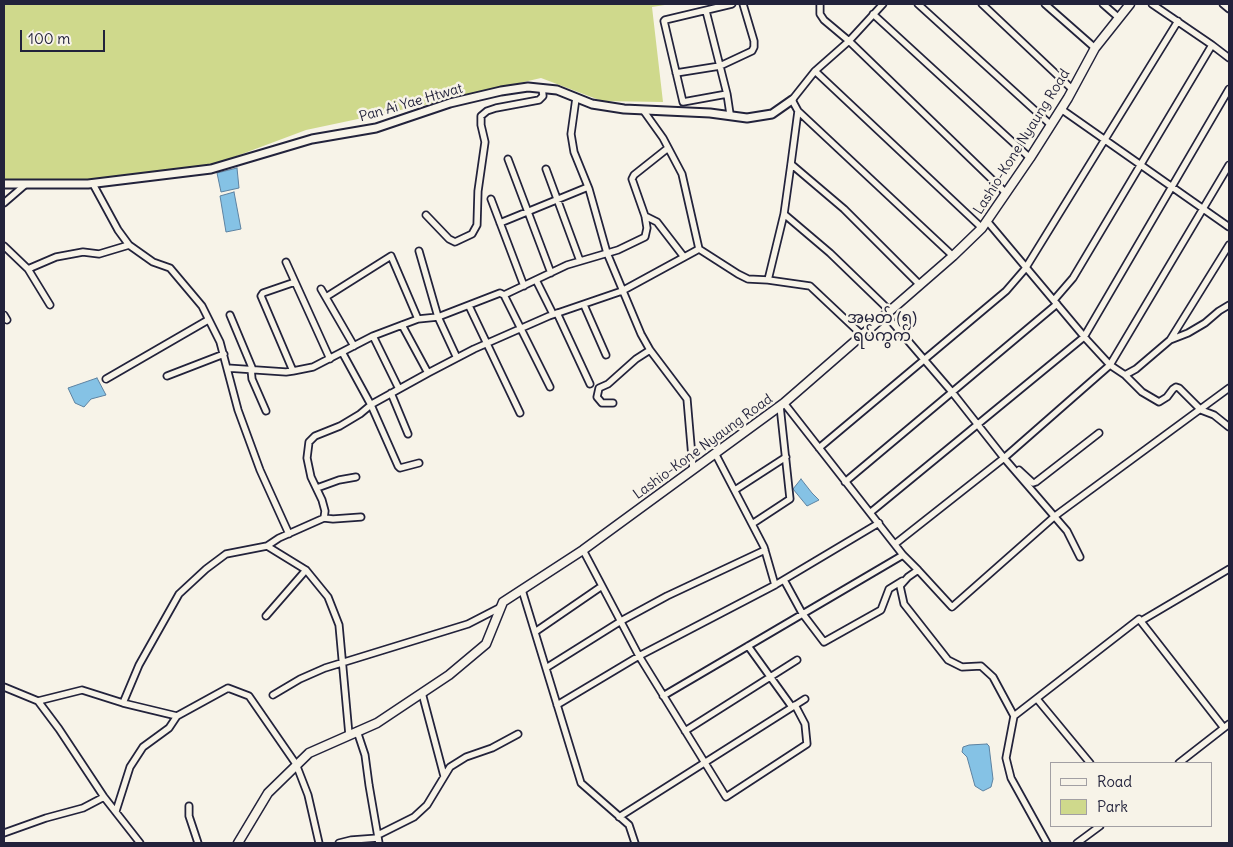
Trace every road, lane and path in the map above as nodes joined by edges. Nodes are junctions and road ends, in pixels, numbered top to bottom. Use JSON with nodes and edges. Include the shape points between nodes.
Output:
{"nodes":[{"id":1,"x":732,"y":4,"type":"edge"},
{"id":2,"x":743,"y":4,"type":"edge"},
{"id":3,"x":820,"y":4,"type":"edge"},
{"id":4,"x":883,"y":4,"type":"edge"},
{"id":5,"x":918,"y":4,"type":"edge"},
{"id":6,"x":982,"y":4,"type":"edge"},
{"id":7,"x":1045,"y":4,"type":"edge"},
{"id":8,"x":1103,"y":4,"type":"edge"},
{"id":9,"x":1130,"y":4,"type":"edge"},
{"id":10,"x":1152,"y":4,"type":"edge"},
{"id":11,"x":1223,"y":4,"type":"edge"},
{"id":12,"x":1229,"y":9,"type":"edge"},
{"id":13,"x":706,"y":11,"type":"junction"},
{"id":14,"x":873,"y":14,"type":"junction"},
{"id":15,"x":1119,"y":18,"type":"junction"},
{"id":16,"x":1178,"y":21,"type":"junction"},
{"id":17,"x":849,"y":40,"type":"junction"},
{"id":18,"x":1212,"y":45,"type":"junction"},
{"id":19,"x":1095,"y":48,"type":"junction"},
{"id":20,"x":1229,"y":58,"type":"edge"},
{"id":21,"x":720,"y":66,"type":"junction"},
{"id":22,"x":815,"y":71,"type":"junction"},
{"id":23,"x":676,"y":73,"type":"junction"},
{"id":24,"x":542,"y":88,"type":"junction"},
{"id":25,"x":1229,"y":89,"type":"edge"},
{"id":26,"x":1072,"y":90,"type":"junction"},
{"id":27,"x":727,"y":94,"type":"junction"},
{"id":28,"x":576,"y":98,"type":"junction"},
{"id":29,"x":792,"y":100,"type":"junction"},
{"id":30,"x":1061,"y":109,"type":"junction"},
{"id":31,"x":643,"y":110,"type":"junction"},
{"id":32,"x":798,"y":111,"type":"junction"},
{"id":33,"x":730,"y":114,"type":"junction"},
{"id":34,"x":1051,"y":125,"type":"junction"},
{"id":35,"x":1104,"y":140,"type":"junction"},
{"id":36,"x":668,"y":148,"type":"junction"},
{"id":37,"x":1030,"y":158,"type":"junction"},
{"id":38,"x":508,"y":159,"type":"dead end"},
{"id":39,"x":791,"y":164,"type":"junction"},
{"id":40,"x":1142,"y":165,"type":"junction"},
{"id":41,"x":1229,"y":165,"type":"edge"},
{"id":42,"x":546,"y":169,"type":"dead end"},
{"id":43,"x":4,"y":184,"type":"edge"},
{"id":44,"x":26,"y":184,"type":"junction"},
{"id":45,"x":93,"y":184,"type":"junction"},
{"id":46,"x":1172,"y":186,"type":"junction"},
{"id":47,"x":588,"y":187,"type":"junction"},
{"id":48,"x":1006,"y":192,"type":"junction"},
{"id":49,"x":491,"y":199,"type":"dead end"},
{"id":50,"x":556,"y":199,"type":"junction"},
{"id":51,"x":4,"y":203,"type":"edge"},
{"id":52,"x":1204,"y":209,"type":"junction"},
{"id":53,"x":527,"y":211,"type":"junction"},
{"id":54,"x":784,"y":214,"type":"junction"},
{"id":55,"x":426,"y":215,"type":"dead end"},
{"id":56,"x":645,"y":216,"type":"junction"},
{"id":57,"x":987,"y":221,"type":"junction"},
{"id":58,"x":500,"y":223,"type":"junction"},
{"id":59,"x":1229,"y":227,"type":"edge"},
{"id":60,"x":982,"y":228,"type":"junction"},
{"id":61,"x":129,"y":245,"type":"junction"},
{"id":62,"x":1229,"y":245,"type":"edge"},
{"id":63,"x":4,"y":246,"type":"edge"},
{"id":64,"x":699,"y":249,"type":"junction"},
{"id":65,"x":419,"y":251,"type":"dead end"},
{"id":66,"x":607,"y":253,"type":"junction"},
{"id":67,"x":953,"y":256,"type":"junction"},
{"id":68,"x":684,"y":257,"type":"junction"},
{"id":69,"x":580,"y":261,"type":"junction"},
{"id":70,"x":286,"y":262,"type":"dead end"},
{"id":71,"x":28,"y":269,"type":"junction"},
{"id":72,"x":1026,"y":269,"type":"junction"},
{"id":73,"x":551,"y":273,"type":"junction"},
{"id":74,"x":536,"y":280,"type":"junction"},
{"id":75,"x":768,"y":280,"type":"junction"},
{"id":76,"x":295,"y":282,"type":"junction"},
{"id":77,"x":920,"y":285,"type":"junction"},
{"id":78,"x":524,"y":286,"type":"junction"},
{"id":79,"x":321,"y":289,"type":"dead end"},
{"id":80,"x":622,"y":292,"type":"junction"},
{"id":81,"x":504,"y":295,"type":"junction"},
{"id":82,"x":326,"y":297,"type":"junction"},
{"id":83,"x":1056,"y":302,"type":"junction"},
{"id":84,"x":50,"y":305,"type":"dead end"},
{"id":85,"x":584,"y":305,"type":"junction"},
{"id":86,"x":469,"y":306,"type":"junction"},
{"id":87,"x":1229,"y":306,"type":"edge"},
{"id":88,"x":888,"y":312,"type":"junction"},
{"id":89,"x":555,"y":314,"type":"junction"},
{"id":90,"x":230,"y":315,"type":"dead end"},
{"id":91,"x":438,"y":317,"type":"junction"},
{"id":92,"x":418,"y":319,"type":"junction"},
{"id":93,"x":208,"y":320,"type":"junction"},
{"id":94,"x":402,"y":324,"type":"junction"},
{"id":95,"x":520,"y":329,"type":"junction"},
{"id":96,"x":862,"y":335,"type":"junction"},
{"id":97,"x":373,"y":336,"type":"junction"},
{"id":98,"x":1084,"y":337,"type":"junction"},
{"id":99,"x":1170,"y":340,"type":"junction"},
{"id":100,"x":487,"y":344,"type":"junction"},
{"id":101,"x":354,"y":346,"type":"junction"},
{"id":102,"x":650,"y":350,"type":"junction"},
{"id":103,"x":342,"y":352,"type":"junction"},
{"id":104,"x":224,"y":354,"type":"junction"},
{"id":105,"x":606,"y":355,"type":"dead end"},
{"id":106,"x":457,"y":358,"type":"junction"},
{"id":107,"x":330,"y":359,"type":"junction"},
{"id":108,"x":924,"y":360,"type":"junction"},
{"id":109,"x":1110,"y":365,"type":"junction"},
{"id":110,"x":227,"y":368,"type":"junction"},
{"id":111,"x":252,"y":369,"type":"junction"},
{"id":112,"x":293,"y":371,"type":"junction"},
{"id":113,"x":428,"y":373,"type":"junction"},
{"id":114,"x":1125,"y":374,"type":"junction"},
{"id":115,"x":167,"y":376,"type":"dead end"},
{"id":116,"x":106,"y":379,"type":"dead end"},
{"id":117,"x":590,"y":384,"type":"dead end"},
{"id":118,"x":550,"y":387,"type":"dead end"},
{"id":119,"x":1229,"y":388,"type":"edge"},
{"id":120,"x":399,"y":389,"type":"junction"},
{"id":121,"x":952,"y":392,"type":"junction"},
{"id":122,"x":391,"y":393,"type":"junction"},
{"id":123,"x":613,"y":403,"type":"dead end"},
{"id":124,"x":782,"y":404,"type":"junction"},
{"id":125,"x":371,"y":405,"type":"junction"},
{"id":126,"x":1201,"y":410,"type":"junction"},
{"id":127,"x":266,"y":411,"type":"dead end"},
{"id":128,"x":520,"y":414,"type":"dead end"},
{"id":129,"x":978,"y":424,"type":"junction"},
{"id":130,"x":1229,"y":427,"type":"edge"},
{"id":131,"x":1099,"y":433,"type":"dead end"},
{"id":132,"x":408,"y":434,"type":"dead end"},
{"id":133,"x":819,"y":448,"type":"junction"},
{"id":134,"x":715,"y":453,"type":"junction"},
{"id":135,"x":786,"y":457,"type":"junction"},
{"id":136,"x":1004,"y":458,"type":"junction"},
{"id":137,"x":420,"y":463,"type":"dead end"},
{"id":138,"x":693,"y":469,"type":"junction"},
{"id":139,"x":356,"y":477,"type":"dead end"},
{"id":140,"x":845,"y":482,"type":"junction"},
{"id":141,"x":317,"y":488,"type":"junction"},
{"id":142,"x":735,"y":490,"type":"junction"},
{"id":143,"x":871,"y":512,"type":"junction"},
{"id":144,"x":361,"y":516,"type":"dead end"},
{"id":145,"x":1055,"y":516,"type":"junction"},
{"id":146,"x":324,"y":518,"type":"junction"},
{"id":147,"x":879,"y":523,"type":"junction"},
{"id":148,"x":752,"y":524,"type":"junction"},
{"id":149,"x":289,"y":534,"type":"junction"},
{"id":150,"x":895,"y":544,"type":"junction"},
{"id":151,"x":267,"y":546,"type":"junction"},
{"id":152,"x":583,"y":550,"type":"junction"},
{"id":153,"x":765,"y":550,"type":"junction"},
{"id":154,"x":904,"y":555,"type":"junction"},
{"id":155,"x":1080,"y":557,"type":"dead end"},
{"id":156,"x":1229,"y":569,"type":"edge"},
{"id":157,"x":306,"y":570,"type":"junction"},
{"id":158,"x":918,"y":570,"type":"junction"},
{"id":159,"x":908,"y":578,"type":"junction"},
{"id":160,"x":784,"y":580,"type":"junction"},
{"id":161,"x":775,"y":585,"type":"junction"},
{"id":162,"x":602,"y":586,"type":"junction"},
{"id":163,"x":522,"y":590,"type":"junction"},
{"id":164,"x":501,"y":607,"type":"junction"},
{"id":165,"x":802,"y":613,"type":"junction"},
{"id":166,"x":266,"y":616,"type":"dead end"},
{"id":167,"x":621,"y":621,"type":"junction"},
{"id":168,"x":1141,"y":621,"type":"junction"},
{"id":169,"x":535,"y":632,"type":"junction"},
{"id":170,"x":748,"y":646,"type":"junction"},
{"id":171,"x":639,"y":656,"type":"junction"},
{"id":172,"x":798,"y":660,"type":"dead end"},
{"id":173,"x":342,"y":664,"type":"junction"},
{"id":174,"x":546,"y":668,"type":"junction"},
{"id":175,"x":771,"y":677,"type":"junction"},
{"id":176,"x":4,"y":687,"type":"edge"},
{"id":177,"x":422,"y":693,"type":"junction"},
{"id":178,"x":273,"y":695,"type":"dead end"},
{"id":179,"x":663,"y":696,"type":"junction"},
{"id":180,"x":805,"y":699,"type":"dead end"},
{"id":181,"x":1037,"y":699,"type":"junction"},
{"id":182,"x":38,"y":701,"type":"junction"},
{"id":183,"x":123,"y":703,"type":"junction"},
{"id":184,"x":557,"y":705,"type":"junction"},
{"id":185,"x":794,"y":706,"type":"junction"},
{"id":186,"x":177,"y":716,"type":"junction"},
{"id":187,"x":1014,"y":716,"type":"junction"},
{"id":188,"x":1227,"y":726,"type":"edge"},
{"id":189,"x":357,"y":731,"type":"junction"},
{"id":190,"x":685,"y":731,"type":"junction"},
{"id":191,"x":518,"y":734,"type":"dead end"},
{"id":192,"x":349,"y":735,"type":"junction"},
{"id":193,"x":706,"y":762,"type":"junction"},
{"id":194,"x":1089,"y":762,"type":"edge"},
{"id":195,"x":1180,"y":762,"type":"edge"},
{"id":196,"x":296,"y":764,"type":"junction"},
{"id":197,"x":444,"y":776,"type":"junction"},
{"id":198,"x":104,"y":797,"type":"junction"},
{"id":199,"x":189,"y":806,"type":"dead end"},
{"id":200,"x":116,"y":811,"type":"junction"},
{"id":201,"x":620,"y":817,"type":"junction"},
{"id":202,"x":1099,"y":827,"type":"edge"},
{"id":203,"x":4,"y":832,"type":"edge"},
{"id":204,"x":378,"y":839,"type":"edge"},
{"id":205,"x":140,"y":843,"type":"edge"},
{"id":206,"x":198,"y":843,"type":"edge"},
{"id":207,"x":238,"y":843,"type":"edge"},
{"id":208,"x":319,"y":843,"type":"edge"},
{"id":209,"x":339,"y":843,"type":"edge"},
{"id":210,"x":635,"y":843,"type":"edge"},
{"id":211,"x":1047,"y":843,"type":"edge"},
{"id":212,"x":1077,"y":843,"type":"edge"}],
"edges":[{"from":1,"to":13,"type":"street"},
{"from":2,"to":21,"type":"street","via":[[754,47],[748,54]]},
{"from":3,"to":17,"type":"street","via":[[824,20]]},
{"from":4,"to":14,"type":"street"},
{"from":5,"to":34,"type":"street"},
{"from":6,"to":26,"type":"street"},
{"from":7,"to":19,"type":"street"},
{"from":8,"to":15,"type":"street"},
{"from":9,"to":15,"type":"main road","name":"Lashio-Kone Nyaung Road"},
{"from":10,"to":16,"type":"street"},
{"from":11,"to":12,"type":"street"},
{"from":13,"to":21,"type":"street"},
{"from":13,"to":23,"type":"street","via":[[664,21]]},
{"from":14,"to":17,"type":"street"},
{"from":14,"to":37,"type":"street"},
{"from":15,"to":19,"type":"main road","name":"Lashio-Kone Nyaung Road"},
{"from":16,"to":18,"type":"street"},
{"from":16,"to":35,"type":"street"},
{"from":17,"to":22,"type":"street"},
{"from":17,"to":48,"type":"street"},
{"from":18,"to":20,"type":"street"},
{"from":18,"to":40,"type":"street"},
{"from":19,"to":26,"type":"main road","name":"Lashio-Kone Nyaung Road"},
{"from":21,"to":23,"type":"street"},
{"from":21,"to":27,"type":"street"},
{"from":22,"to":29,"type":"street"},
{"from":22,"to":60,"type":"street"},
{"from":23,"to":27,"type":"street","via":[[683,102]]},
{"from":24,"to":28,"type":"street","name":"Pan Ai Yae Htwat"},
{"from":24,"to":45,"type":"street","name":"Pan Ai Yae Htwat","via":[[528,87],[450,103],[376,128],[312,140],[211,169]]},
{"from":24,"to":55,"type":"street","via":[[543,96],[539,100],[496,108],[481,116],[485,142],[477,225],[472,234],[454,242]]},
{"from":25,"to":46,"type":"street"},
{"from":26,"to":30,"type":"main road","name":"Lashio-Kone Nyaung Road"},
{"from":27,"to":33,"type":"street"},
{"from":28,"to":31,"type":"street","name":"Pan Ai Yae Htwat","via":[[592,104]]},
{"from":28,"to":47,"type":"street","via":[[570,134]]},
{"from":29,"to":32,"type":"street"},
{"from":29,"to":33,"type":"street","name":"Pan Ai Yae Htwat","via":[[772,114],[747,118]]},
{"from":30,"to":34,"type":"main road","name":"Lashio-Kone Nyaung Road"},
{"from":30,"to":35,"type":"street"},
{"from":31,"to":33,"type":"street","name":"Pan Ai Yae Htwat"},
{"from":31,"to":36,"type":"street"},
{"from":32,"to":39,"type":"street"},
{"from":32,"to":67,"type":"street"},
{"from":34,"to":37,"type":"main road","name":"Lashio-Kone Nyaung Road"},
{"from":35,"to":40,"type":"street"},
{"from":35,"to":72,"type":"street"},
{"from":36,"to":56,"type":"street","via":[[632,179]]},
{"from":36,"to":64,"type":"street","via":[[682,174]]},
{"from":37,"to":48,"type":"main road","name":"Lashio-Kone Nyaung Road"},
{"from":38,"to":53,"type":"street"},
{"from":39,"to":54,"type":"street"},
{"from":39,"to":77,"type":"street","via":[[844,209]]},
{"from":40,"to":46,"type":"street"},
{"from":40,"to":83,"type":"street"},
{"from":41,"to":52,"type":"street"},
{"from":42,"to":50,"type":"street"},
{"from":43,"to":44,"type":"street","name":"Pan Ai Yae Htwat"},
{"from":44,"to":45,"type":"street","name":"Pan Ai Yae Htwat"},
{"from":44,"to":51,"type":"street"},
{"from":45,"to":61,"type":"street"},
{"from":46,"to":52,"type":"street"},
{"from":46,"to":98,"type":"street"},
{"from":47,"to":50,"type":"street"},
{"from":47,"to":66,"type":"street"},
{"from":48,"to":57,"type":"main road","name":"Lashio-Kone Nyaung Road"},
{"from":49,"to":58,"type":"street"},
{"from":50,"to":53,"type":"street"},
{"from":50,"to":69,"type":"street"},
{"from":52,"to":59,"type":"street"},
{"from":52,"to":109,"type":"street"},
{"from":53,"to":58,"type":"street"},
{"from":53,"to":73,"type":"street"},
{"from":54,"to":75,"type":"street"},
{"from":54,"to":88,"type":"street","via":[[830,253]]},
{"from":56,"to":66,"type":"street","via":[[645,237]]},
{"from":56,"to":68,"type":"street","via":[[657,222]]},
{"from":57,"to":60,"type":"main road","name":"Lashio-Kone Nyaung Road"},
{"from":57,"to":72,"type":"street"},
{"from":58,"to":78,"type":"street"},
{"from":60,"to":67,"type":"main road","name":"Lashio-Kone Nyaung Road"},
{"from":61,"to":71,"type":"street","via":[[99,254],[56,257]]},
{"from":61,"to":93,"type":"street","via":[[153,262],[170,268],[202,306]]},
{"from":62,"to":99,"type":"street"},
{"from":63,"to":71,"type":"street"},
{"from":64,"to":68,"type":"street"},
{"from":64,"to":75,"type":"street","via":[[748,279]]},
{"from":65,"to":91,"type":"street"},
{"from":66,"to":69,"type":"street"},
{"from":66,"to":80,"type":"street"},
{"from":67,"to":77,"type":"main road","name":"Lashio-Kone Nyaung Road"},
{"from":68,"to":80,"type":"street"},
{"from":69,"to":73,"type":"street"},
{"from":70,"to":76,"type":"street"},
{"from":71,"to":84,"type":"street"},
{"from":72,"to":83,"type":"street"},
{"from":72,"to":108,"type":"street","via":[[1006,291]]},
{"from":73,"to":74,"type":"street"},
{"from":74,"to":78,"type":"street"},
{"from":74,"to":89,"type":"street"},
{"from":75,"to":96,"type":"street","via":[[810,286]]},
{"from":76,"to":107,"type":"street"},
{"from":76,"to":112,"type":"street","via":[[261,296]]},
{"from":77,"to":88,"type":"main road","name":"Lashio-Kone Nyaung Road"},
{"from":78,"to":81,"type":"street"},
{"from":79,"to":82,"type":"street"},
{"from":80,"to":85,"type":"street"},
{"from":80,"to":102,"type":"street"},
{"from":81,"to":86,"type":"street","via":[[500,293]]},
{"from":81,"to":95,"type":"street"},
{"from":82,"to":92,"type":"street","via":[[391,256]]},
{"from":82,"to":101,"type":"street"},
{"from":83,"to":98,"type":"street"},
{"from":83,"to":121,"type":"street"},
{"from":85,"to":89,"type":"street"},
{"from":85,"to":105,"type":"street"},
{"from":86,"to":91,"type":"street"},
{"from":86,"to":100,"type":"street"},
{"from":87,"to":99,"type":"street","via":[[1188,333]]},
{"from":88,"to":96,"type":"main road","name":"Lashio-Kone Nyaung Road"},
{"from":88,"to":108,"type":"street"},
{"from":89,"to":95,"type":"street"},
{"from":89,"to":117,"type":"street"},
{"from":90,"to":111,"type":"street"},
{"from":91,"to":92,"type":"street"},
{"from":91,"to":106,"type":"street"},
{"from":92,"to":94,"type":"street"},
{"from":93,"to":104,"type":"street"},
{"from":93,"to":116,"type":"street"},
{"from":94,"to":97,"type":"street"},
{"from":94,"to":113,"type":"street"},
{"from":95,"to":100,"type":"street"},
{"from":95,"to":118,"type":"street"},
{"from":96,"to":124,"type":"main road","name":"Lashio-Kone Nyaung Road"},
{"from":97,"to":101,"type":"street"},
{"from":97,"to":120,"type":"street"},
{"from":98,"to":109,"type":"street"},
{"from":98,"to":129,"type":"street"},
{"from":99,"to":114,"type":"street","via":[[1136,369]]},
{"from":100,"to":106,"type":"street"},
{"from":100,"to":128,"type":"street"},
{"from":101,"to":103,"type":"street"},
{"from":102,"to":123,"type":"street","via":[[600,388],[597,397],[602,402]]},
{"from":102,"to":138,"type":"street","via":[[687,399]]},
{"from":103,"to":107,"type":"street"},
{"from":103,"to":125,"type":"street"},
{"from":104,"to":110,"type":"street"},
{"from":104,"to":115,"type":"street"},
{"from":106,"to":113,"type":"street"},
{"from":107,"to":112,"type":"street"},
{"from":108,"to":121,"type":"street"},
{"from":108,"to":133,"type":"street"},
{"from":109,"to":114,"type":"street"},
{"from":109,"to":136,"type":"street"},
{"from":110,"to":111,"type":"street"},
{"from":110,"to":149,"type":"street","via":[[260,470]]},
{"from":111,"to":112,"type":"street"},
{"from":111,"to":127,"type":"street","via":[[252,379]]},
{"from":113,"to":120,"type":"street"},
{"from":114,"to":126,"type":"street","via":[[1142,392],[1159,402],[1176,387]]},
{"from":119,"to":126,"type":"street"},
{"from":120,"to":122,"type":"street"},
{"from":121,"to":129,"type":"street"},
{"from":121,"to":140,"type":"street"},
{"from":122,"to":125,"type":"street"},
{"from":122,"to":132,"type":"street"},
{"from":124,"to":133,"type":"street"},
{"from":124,"to":134,"type":"main road","name":"Lashio-Kone Nyaung Road"},
{"from":124,"to":135,"type":"street"},
{"from":125,"to":137,"type":"street","via":[[400,468]]},
{"from":125,"to":141,"type":"street","via":[[309,442],[307,458]]},
{"from":126,"to":130,"type":"street"},
{"from":126,"to":145,"type":"street"},
{"from":129,"to":136,"type":"street"},
{"from":129,"to":143,"type":"street"},
{"from":131,"to":136,"type":"street","via":[[1033,483]]},
{"from":133,"to":140,"type":"street"},
{"from":134,"to":138,"type":"main road","name":"Lashio-Kone Nyaung Road"},
{"from":134,"to":142,"type":"street"},
{"from":135,"to":142,"type":"street"},
{"from":135,"to":148,"type":"street","via":[[790,499]]},
{"from":136,"to":145,"type":"street"},
{"from":136,"to":150,"type":"street"},
{"from":138,"to":152,"type":"main road","name":"Lashio-Kone Nyaung Road"},
{"from":139,"to":141,"type":"street"},
{"from":140,"to":143,"type":"street"},
{"from":141,"to":146,"type":"street","via":[[325,510]]},
{"from":142,"to":148,"type":"street"},
{"from":143,"to":147,"type":"street"},
{"from":144,"to":146,"type":"street"},
{"from":145,"to":155,"type":"street"},
{"from":145,"to":158,"type":"street","via":[[952,608]]},
{"from":146,"to":149,"type":"street"},
{"from":147,"to":150,"type":"street"},
{"from":147,"to":160,"type":"street"},
{"from":148,"to":153,"type":"street"},
{"from":149,"to":151,"type":"street"},
{"from":150,"to":154,"type":"street"},
{"from":151,"to":157,"type":"street"},
{"from":151,"to":183,"type":"street","via":[[226,554],[179,594]]},
{"from":152,"to":162,"type":"street"},
{"from":152,"to":163,"type":"main road","name":"Lashio-Kone Nyaung Road"},
{"from":153,"to":161,"type":"street"},
{"from":153,"to":167,"type":"street"},
{"from":154,"to":158,"type":"street"},
{"from":154,"to":165,"type":"street"},
{"from":156,"to":168,"type":"street"},
{"from":157,"to":166,"type":"street"},
{"from":157,"to":173,"type":"street","via":[[328,598],[340,625]]},
{"from":158,"to":159,"type":"street"},
{"from":159,"to":165,"type":"street","via":[[889,589],[881,610],[824,642]]},
{"from":159,"to":187,"type":"street","via":[[900,586],[904,604],[948,660],[962,667],[981,666],[993,677]]},
{"from":160,"to":161,"type":"street"},
{"from":160,"to":165,"type":"street"},
{"from":161,"to":171,"type":"street"},
{"from":162,"to":167,"type":"street"},
{"from":162,"to":169,"type":"street"},
{"from":163,"to":164,"type":"main road","name":"Lashio-Kone Nyaung Road","via":[[502,602]]},
{"from":163,"to":169,"type":"street"},
{"from":164,"to":173,"type":"street","via":[[468,624]]},
{"from":164,"to":177,"type":"main road","name":"Lashio-Kone Nyaung Road","via":[[486,644]]},
{"from":165,"to":170,"type":"street"},
{"from":167,"to":171,"type":"street"},
{"from":167,"to":174,"type":"street"},
{"from":168,"to":181,"type":"street","via":[[1139,619]]},
{"from":168,"to":188,"type":"street"},
{"from":169,"to":174,"type":"street"},
{"from":170,"to":175,"type":"street"},
{"from":170,"to":179,"type":"street"},
{"from":171,"to":179,"type":"street"},
{"from":171,"to":184,"type":"street"},
{"from":172,"to":175,"type":"street"},
{"from":173,"to":178,"type":"street","via":[[300,679]]},
{"from":173,"to":192,"type":"street"},
{"from":174,"to":184,"type":"street"},
{"from":175,"to":185,"type":"street"},
{"from":175,"to":190,"type":"street"},
{"from":176,"to":182,"type":"street"},
{"from":177,"to":189,"type":"main road","name":"Lashio-Kone Nyaung Road","via":[[377,723]]},
{"from":177,"to":197,"type":"street"},
{"from":179,"to":190,"type":"street"},
{"from":180,"to":185,"type":"street"},
{"from":181,"to":187,"type":"street"},
{"from":181,"to":194,"type":"street"},
{"from":182,"to":183,"type":"street","via":[[82,690]]},
{"from":182,"to":198,"type":"street"},
{"from":183,"to":186,"type":"street"},
{"from":184,"to":201,"type":"street","via":[[581,783]]},
{"from":185,"to":193,"type":"street"},
{"from":185,"to":193,"type":"street","via":[[805,724],[807,744],[726,797]]},
{"from":186,"to":196,"type":"street","via":[[228,688],[249,696]]},
{"from":186,"to":200,"type":"street","via":[[169,728],[143,747],[130,767]]},
{"from":187,"to":211,"type":"street","via":[[1006,758],[1011,778]]},
{"from":188,"to":195,"type":"street"},
{"from":189,"to":192,"type":"main road","name":"Lashio-Kone Nyaung Road"},
{"from":189,"to":204,"type":"street","via":[[365,755]]},
{"from":190,"to":193,"type":"street"},
{"from":191,"to":197,"type":"street","via":[[466,757],[450,767]]},
{"from":192,"to":196,"type":"main road","name":"Lashio-Kone Nyaung Road","via":[[308,753]]},
{"from":193,"to":201,"type":"street"},
{"from":196,"to":207,"type":"main road","name":"Lashio-Kone Nyaung Road","via":[[268,793]]},
{"from":196,"to":208,"type":"street","via":[[308,795]]},
{"from":197,"to":204,"type":"street","via":[[427,804]]},
{"from":198,"to":200,"type":"street"},
{"from":198,"to":203,"type":"street","via":[[83,808]]},
{"from":199,"to":206,"type":"street"},
{"from":200,"to":205,"type":"street"},
{"from":201,"to":210,"type":"street","via":[[629,825]]},
{"from":202,"to":212,"type":"street"},
{"from":204,"to":209,"type":"street"}]}
